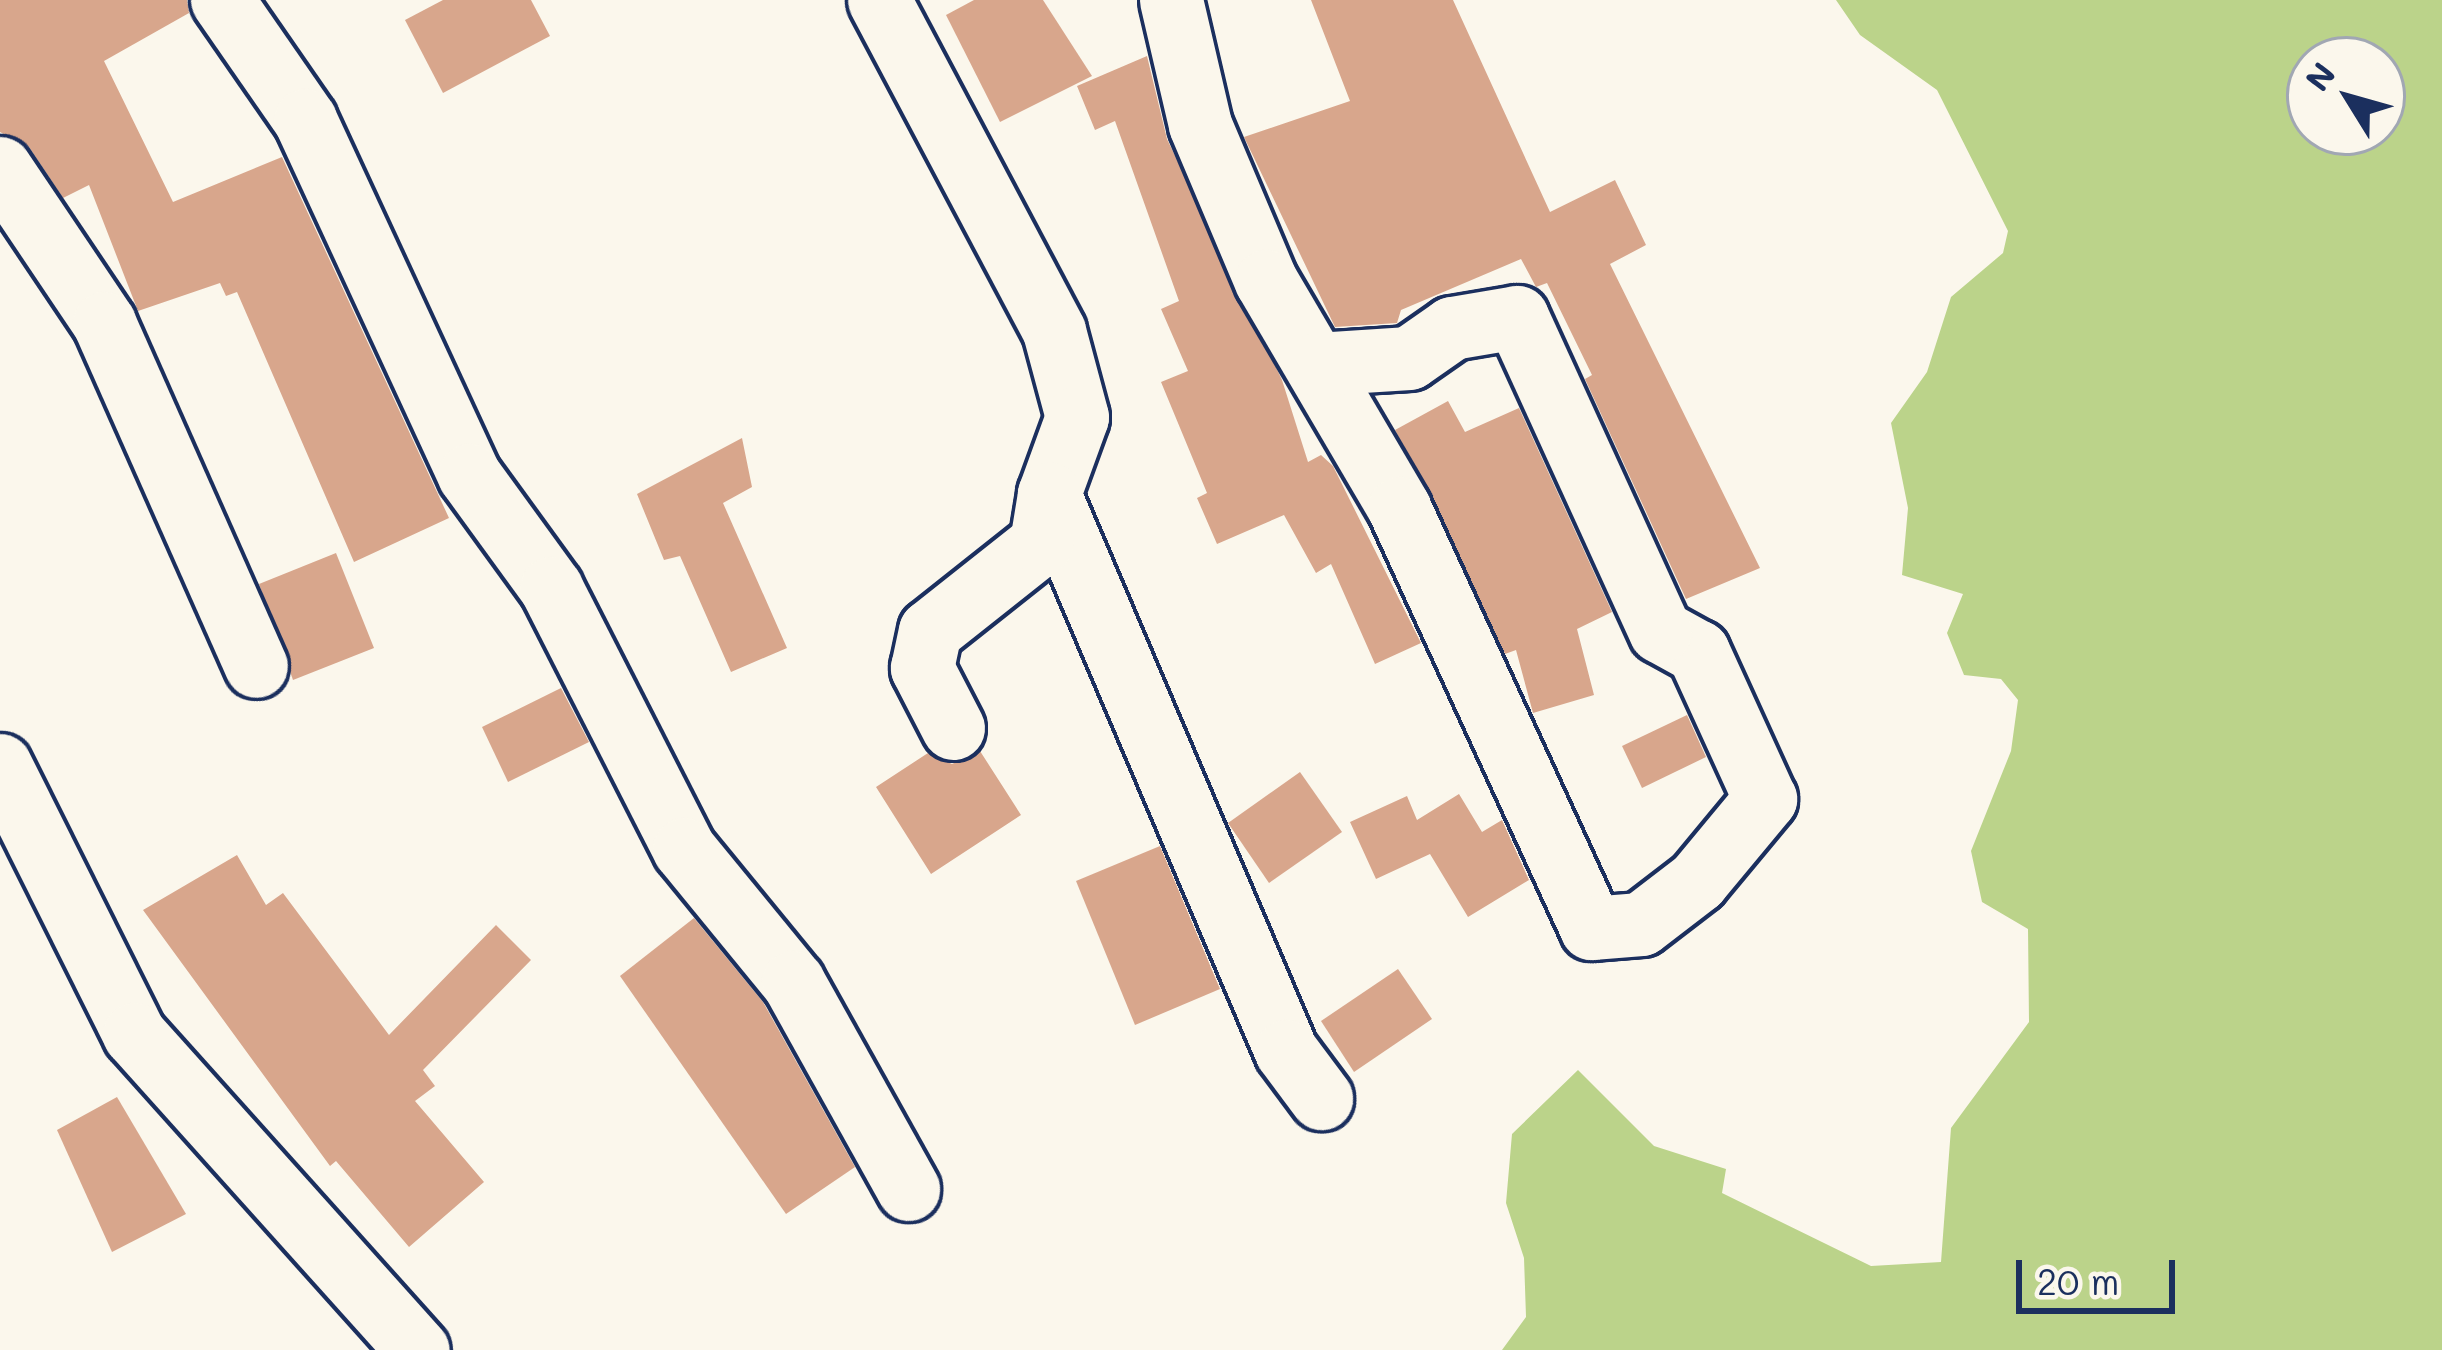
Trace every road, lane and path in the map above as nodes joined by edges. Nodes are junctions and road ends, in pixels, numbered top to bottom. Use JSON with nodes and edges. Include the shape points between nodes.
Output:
{"nodes":[{"id":1,"x":222,"y":0,"type":"edge"},
{"id":2,"x":879,"y":0,"type":"edge"},
{"id":3,"x":1171,"y":0,"type":"edge"},
{"id":4,"x":0,"y":167,"type":"edge"},
{"id":5,"x":1317,"y":364,"type":"junction"},
{"id":6,"x":1049,"y":494,"type":"junction"},
{"id":7,"x":256,"y":666,"type":"dead end"},
{"id":8,"x":953,"y":728,"type":"dead end"},
{"id":9,"x":0,"y":765,"type":"edge"},
{"id":10,"x":1322,"y":1098,"type":"dead end"},
{"id":11,"x":908,"y":1189,"type":"dead end"},
{"id":12,"x":418,"y":1350,"type":"edge"}],
"edges":[{"from":1,"to":11,"type":"street","via":[[304,120],[469,476],[551,588],[684,849],[793,982]]},
{"from":2,"to":6,"type":"street","via":[[1054,332],[1077,417]]},
{"from":3,"to":5,"type":"street","via":[[1200,125],[1267,281]]},
{"from":4,"to":7,"type":"street","via":[[104,323]]},
{"from":5,"to":5,"type":"street","via":[[1399,508],[1591,928],[1641,924],[1697,881],[1765,799],[1698,652],[1660,631],[1517,317],[1452,328],[1409,358]]},
{"from":6,"to":8,"type":"street","via":[[1041,543],[930,632],[922,668]]},
{"from":6,"to":10,"type":"street","via":[[1286,1052]]},
{"from":9,"to":12,"type":"street","via":[[134,1034]]}]}
